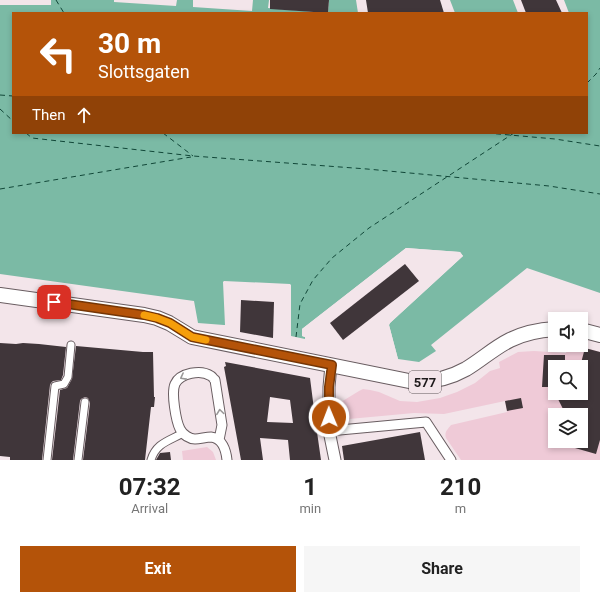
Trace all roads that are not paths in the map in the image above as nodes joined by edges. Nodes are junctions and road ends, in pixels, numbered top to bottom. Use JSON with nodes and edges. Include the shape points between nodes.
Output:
{"nodes":[{"id":1,"x":0,"y":295,"type":"edge"},
{"id":2,"x":548,"y":329,"type":"edge"},
{"id":3,"x":588,"y":332,"type":"edge"},
{"id":4,"x":600,"y":335,"type":"edge"},
{"id":5,"x":71,"y":345,"type":"dead end"},
{"id":6,"x":332,"y":365,"type":"junction"},
{"id":7,"x":85,"y":402,"type":"dead end"},
{"id":8,"x":329,"y":431,"type":"junction"},
{"id":9,"x":183,"y":433,"type":"junction"},
{"id":10,"x":219,"y":440,"type":"junction"},
{"id":11,"x":47,"y":460,"type":"edge"},
{"id":12,"x":78,"y":460,"type":"edge"},
{"id":13,"x":151,"y":460,"type":"edge"},
{"id":14,"x":227,"y":460,"type":"edge"},
{"id":15,"x":335,"y":460,"type":"edge"},
{"id":16,"x":451,"y":460,"type":"edge"}],
"edges":[{"from":1,"to":6,"type":"main road","number":"577","via":[[144,315],[170,323],[192,337]]},
{"from":2,"to":6,"type":"main road","number":"577","via":[[518,336],[467,368],[440,380],[410,381]]},
{"from":3,"to":4,"type":"main road"},
{"from":5,"to":11,"type":"street","via":[[68,377],[64,384],[55,386]]},
{"from":6,"to":8,"type":"street"},
{"from":7,"to":12,"type":"street"},
{"from":8,"to":15,"type":"street"},
{"from":8,"to":16,"type":"street","via":[[426,422]]},
{"from":9,"to":10,"type":"street","via":[[196,439],[212,437]]},
{"from":10,"to":9,"type":"street","one_way":true,"via":[[222,425],[216,384],[211,376],[203,373],[185,375],[175,384],[175,412]]},
{"from":9,"to":13,"type":"street","via":[[161,444],[153,452]]},
{"from":10,"to":14,"type":"street"}]}
